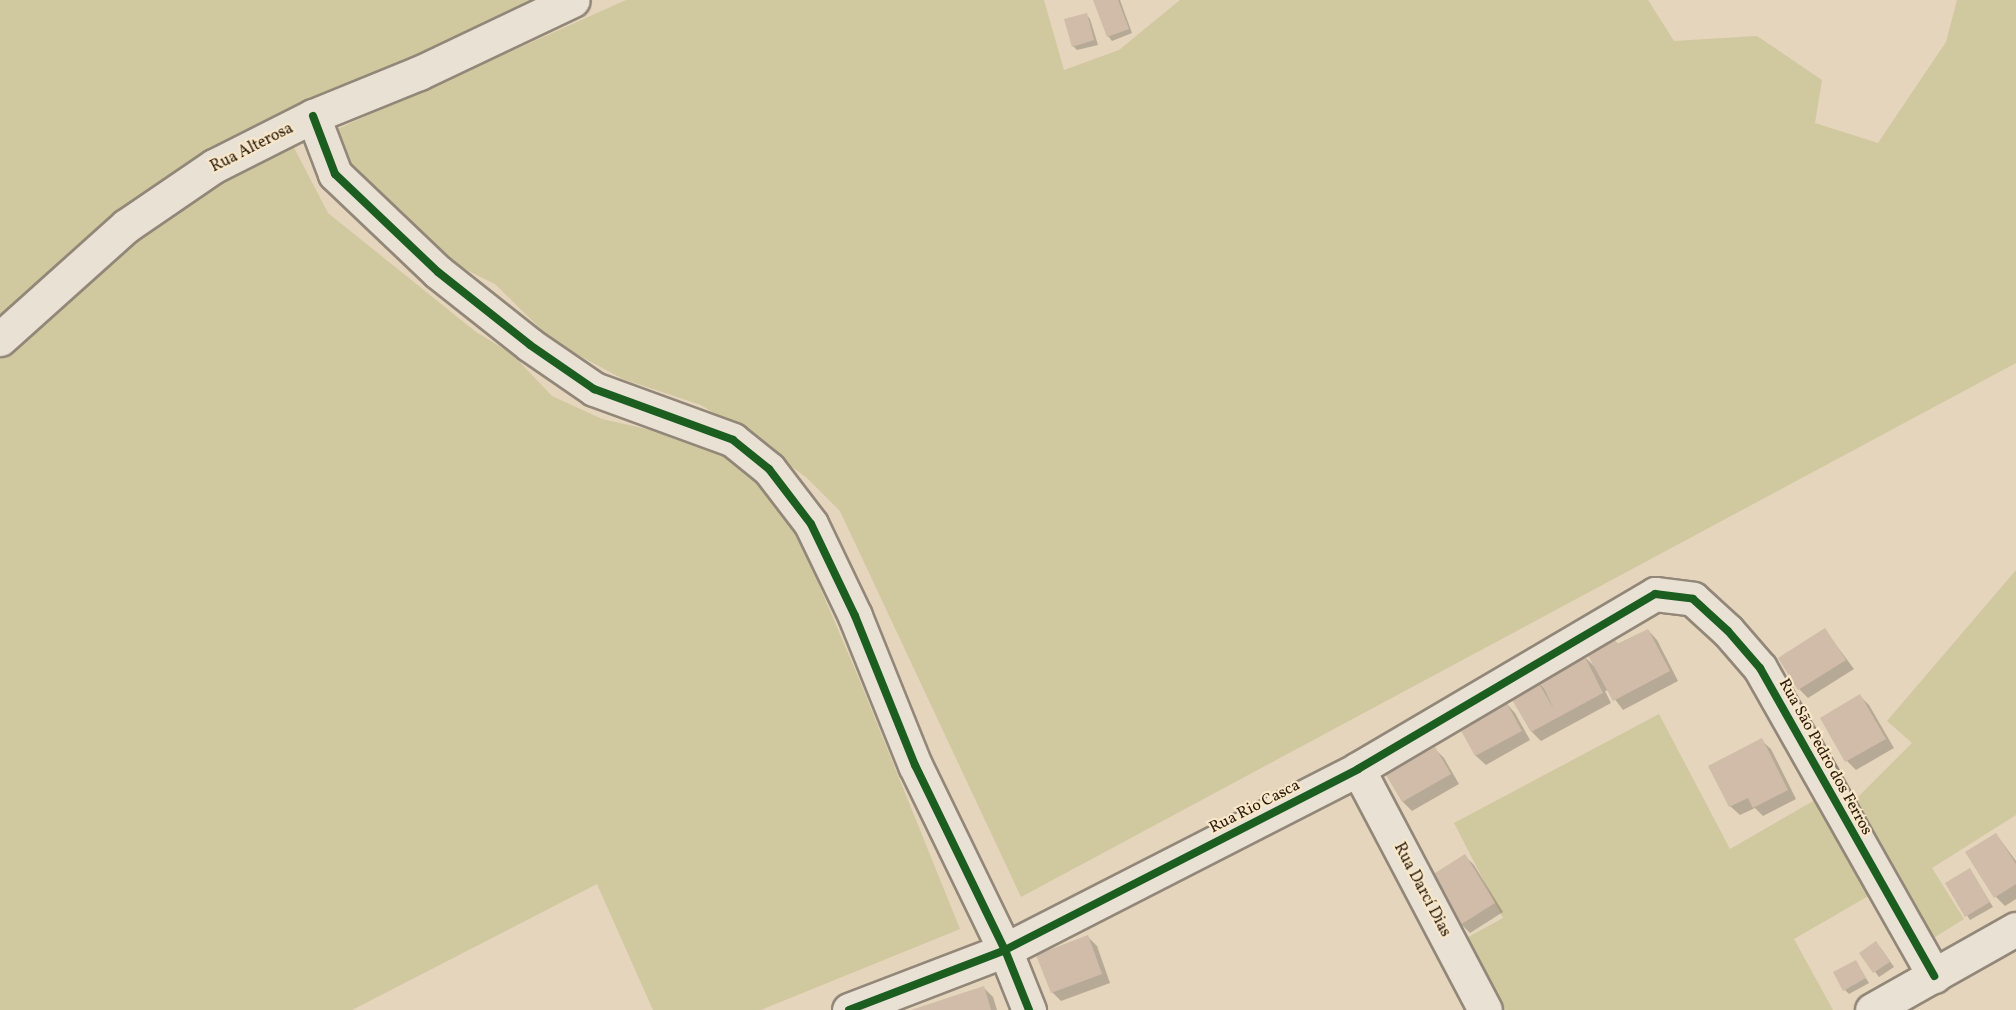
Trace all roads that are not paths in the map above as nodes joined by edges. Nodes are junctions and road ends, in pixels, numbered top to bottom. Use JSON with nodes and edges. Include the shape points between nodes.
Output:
{"nodes":[{"id":1,"x":573,"y":0,"type":"edge"},
{"id":2,"x":313,"y":116,"type":"junction"},
{"id":3,"x":0,"y":339,"type":"edge"},
{"id":4,"x":1655,"y":594,"type":"joint"},
{"id":5,"x":1358,"y":769,"type":"junction"},
{"id":6,"x":2016,"y":929,"type":"edge"},
{"id":7,"x":1005,"y":950,"type":"junction"},
{"id":8,"x":1934,"y":976,"type":"junction"},
{"id":9,"x":849,"y":1010,"type":"edge"},
{"id":10,"x":1029,"y":1010,"type":"edge"},
{"id":11,"x":1485,"y":1010,"type":"edge"},
{"id":12,"x":1872,"y":1010,"type":"edge"}],
"edges":[{"from":1,"to":2,"type":"street","name":"Rua Alterosa","via":[[418,73]]},
{"from":2,"to":3,"type":"street","name":"Rua Alterosa","via":[[214,166],[126,226]]},
{"from":2,"to":7,"type":"street","via":[[335,174],[438,272],[530,345],[594,389],[733,440],[769,469],[811,524],[855,616],[915,765]]},
{"from":4,"to":5,"type":"street","name":"Rua Rio Casca"},
{"from":4,"to":8,"type":"street","name":"Rua São Pedro dos Ferros","via":[[1693,599],[1728,630],[1760,668]]},
{"from":5,"to":7,"type":"street","name":"Rua Rio Casca"},
{"from":5,"to":11,"type":"street","name":"Rua Darcí Dias"},
{"from":6,"to":8,"type":"street"},
{"from":7,"to":9,"type":"street","name":"Rua Rio Casca"},
{"from":7,"to":10,"type":"street"},
{"from":8,"to":12,"type":"street"}]}
